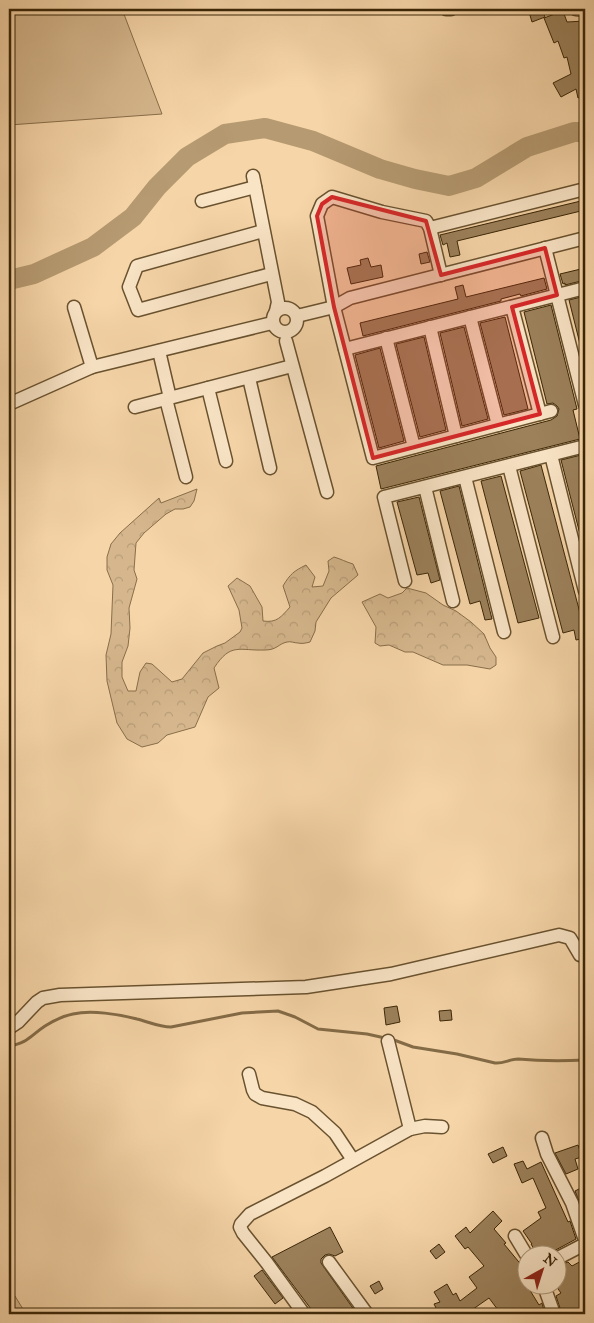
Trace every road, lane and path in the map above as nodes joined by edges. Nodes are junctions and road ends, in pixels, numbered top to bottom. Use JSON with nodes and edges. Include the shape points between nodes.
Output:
{"nodes":[{"id":1,"x":446,"y":9,"type":"edge"},
{"id":2,"x":451,"y":9,"type":"edge"},
{"id":3,"x":576,"y":9,"type":"edge"},
{"id":4,"x":585,"y":10,"type":"edge"},
{"id":5,"x":585,"y":189,"type":"edge"},
{"id":6,"x":202,"y":201,"type":"dead end"},
{"id":7,"x":430,"y":228,"type":"junction"},
{"id":8,"x":263,"y":231,"type":"junction"},
{"id":9,"x":585,"y":238,"type":"edge"},
{"id":10,"x":545,"y":248,"type":"junction"},
{"id":11,"x":271,"y":274,"type":"junction"},
{"id":12,"x":441,"y":275,"type":"junction"},
{"id":13,"x":585,"y":288,"type":"edge"},
{"id":14,"x":558,"y":295,"type":"junction"},
{"id":15,"x":74,"y":307,"type":"dead end"},
{"id":16,"x":334,"y":307,"type":"junction"},
{"id":17,"x":512,"y":307,"type":"junction"},
{"id":18,"x":297,"y":316,"type":"junction"},
{"id":19,"x":274,"y":317,"type":"junction"},
{"id":20,"x":470,"y":317,"type":"junction"},
{"id":21,"x":430,"y":328,"type":"junction"},
{"id":22,"x":386,"y":338,"type":"junction"},
{"id":23,"x":286,"y":341,"type":"dead end"},
{"id":24,"x":345,"y":349,"type":"junction"},
{"id":25,"x":159,"y":351,"type":"junction"},
{"id":26,"x":292,"y":366,"type":"junction"},
{"id":27,"x":92,"y":367,"type":"junction"},
{"id":28,"x":248,"y":378,"type":"junction"},
{"id":29,"x":208,"y":388,"type":"junction"},
{"id":30,"x":168,"y":398,"type":"junction"},
{"id":31,"x":9,"y":404,"type":"edge"},
{"id":32,"x":585,"y":405,"type":"edge"},
{"id":33,"x":135,"y":407,"type":"dead end"},
{"id":34,"x":498,"y":425,"type":"junction"},
{"id":35,"x":456,"y":436,"type":"junction"},
{"id":36,"x":585,"y":446,"type":"edge"},
{"id":37,"x":414,"y":447,"type":"junction"},
{"id":38,"x":551,"y":455,"type":"junction"},
{"id":39,"x":226,"y":461,"type":"dead end"},
{"id":40,"x":509,"y":466,"type":"junction"},
{"id":41,"x":270,"y":468,"type":"dead end"},
{"id":42,"x":186,"y":477,"type":"dead end"},
{"id":43,"x":465,"y":477,"type":"junction"},
{"id":44,"x":425,"y":487,"type":"junction"},
{"id":45,"x":327,"y":492,"type":"dead end"},
{"id":46,"x":405,"y":581,"type":"dead end"},
{"id":47,"x":585,"y":591,"type":"edge"},
{"id":48,"x":454,"y":601,"type":"dead end"},
{"id":49,"x":504,"y":632,"type":"dead end"},
{"id":50,"x":553,"y":637,"type":"dead end"},
{"id":51,"x":585,"y":954,"type":"edge"},
{"id":52,"x":9,"y":1028,"type":"edge"},
{"id":53,"x":388,"y":1042,"type":"dead end"},
{"id":54,"x":249,"y":1074,"type":"dead end"},
{"id":55,"x":442,"y":1127,"type":"dead end"},
{"id":56,"x":410,"y":1129,"type":"junction"},
{"id":57,"x":542,"y":1138,"type":"dead end"},
{"id":58,"x":353,"y":1160,"type":"junction"},
{"id":59,"x":515,"y":1236,"type":"dead end"},
{"id":60,"x":585,"y":1240,"type":"edge"},
{"id":61,"x":585,"y":1244,"type":"edge"},
{"id":62,"x":521,"y":1246,"type":"edge"},
{"id":63,"x":566,"y":1254,"type":"edge"},
{"id":64,"x":329,"y":1262,"type":"dead end"},
{"id":65,"x":548,"y":1296,"type":"edge"},
{"id":66,"x":304,"y":1314,"type":"edge"},
{"id":67,"x":367,"y":1314,"type":"edge"},
{"id":68,"x":554,"y":1314,"type":"edge"}],
"edges":[{"from":1,"to":2,"type":"street"},
{"from":3,"to":4,"type":"street"},
{"from":5,"to":7,"type":"street"},
{"from":6,"to":8,"type":"street","via":[[254,181]]},
{"from":7,"to":12,"type":"street"},
{"from":7,"to":16,"type":"street","via":[[426,221],[332,197],[322,204],[317,216]]},
{"from":8,"to":11,"type":"street"},
{"from":8,"to":11,"type":"street","via":[[137,266],[129,287],[138,310]]},
{"from":9,"to":10,"type":"street"},
{"from":10,"to":12,"type":"street"},
{"from":10,"to":14,"type":"street"},
{"from":11,"to":19,"type":"street","via":[[278,302]]},
{"from":12,"to":16,"type":"street","via":[[350,298]]},
{"from":13,"to":14,"type":"street"},
{"from":14,"to":17,"type":"street"},
{"from":14,"to":32,"type":"street"},
{"from":15,"to":27,"type":"street"},
{"from":16,"to":18,"type":"street"},
{"from":16,"to":24,"type":"street"},
{"from":17,"to":20,"type":"street"},
{"from":17,"to":34,"type":"street","via":[[545,412]]},
{"from":18,"to":19,"type":"street","via":[[288,308],[281,308]]},
{"from":18,"to":19,"type":"street","via":[[296,326],[288,332],[274,327]]},
{"from":19,"to":25,"type":"street"},
{"from":20,"to":21,"type":"street"},
{"from":20,"to":34,"type":"street"},
{"from":21,"to":22,"type":"street"},
{"from":21,"to":35,"type":"street"},
{"from":22,"to":24,"type":"street"},
{"from":22,"to":37,"type":"street"},
{"from":23,"to":26,"type":"street"},
{"from":24,"to":37,"type":"street","via":[[373,458]]},
{"from":25,"to":27,"type":"street"},
{"from":25,"to":30,"type":"street"},
{"from":26,"to":28,"type":"street"},
{"from":26,"to":45,"type":"street"},
{"from":27,"to":31,"type":"street"},
{"from":28,"to":29,"type":"street"},
{"from":28,"to":41,"type":"street"},
{"from":29,"to":30,"type":"street"},
{"from":29,"to":39,"type":"street"},
{"from":30,"to":33,"type":"street"},
{"from":30,"to":42,"type":"street"},
{"from":34,"to":35,"type":"street"},
{"from":35,"to":37,"type":"street"},
{"from":36,"to":38,"type":"street"},
{"from":38,"to":40,"type":"street"},
{"from":38,"to":47,"type":"street"},
{"from":40,"to":43,"type":"street"},
{"from":40,"to":50,"type":"street"},
{"from":43,"to":44,"type":"street"},
{"from":43,"to":49,"type":"street"},
{"from":44,"to":46,"type":"street","via":[[384,497]]},
{"from":44,"to":48,"type":"street"},
{"from":51,"to":52,"type":"street","via":[[580,955],[570,938],[559,936],[391,974],[306,987],[48,996]]},
{"from":53,"to":56,"type":"street"},
{"from":54,"to":58,"type":"street","via":[[252,1090],[258,1096],[295,1104],[312,1112],[335,1133]]},
{"from":55,"to":56,"type":"street"},
{"from":56,"to":58,"type":"street"},
{"from":57,"to":60,"type":"street"},
{"from":58,"to":66,"type":"street","via":[[250,1214],[240,1227]]},
{"from":59,"to":62,"type":"street"},
{"from":61,"to":63,"type":"street"},
{"from":64,"to":67,"type":"street"},
{"from":65,"to":68,"type":"street"}]}
